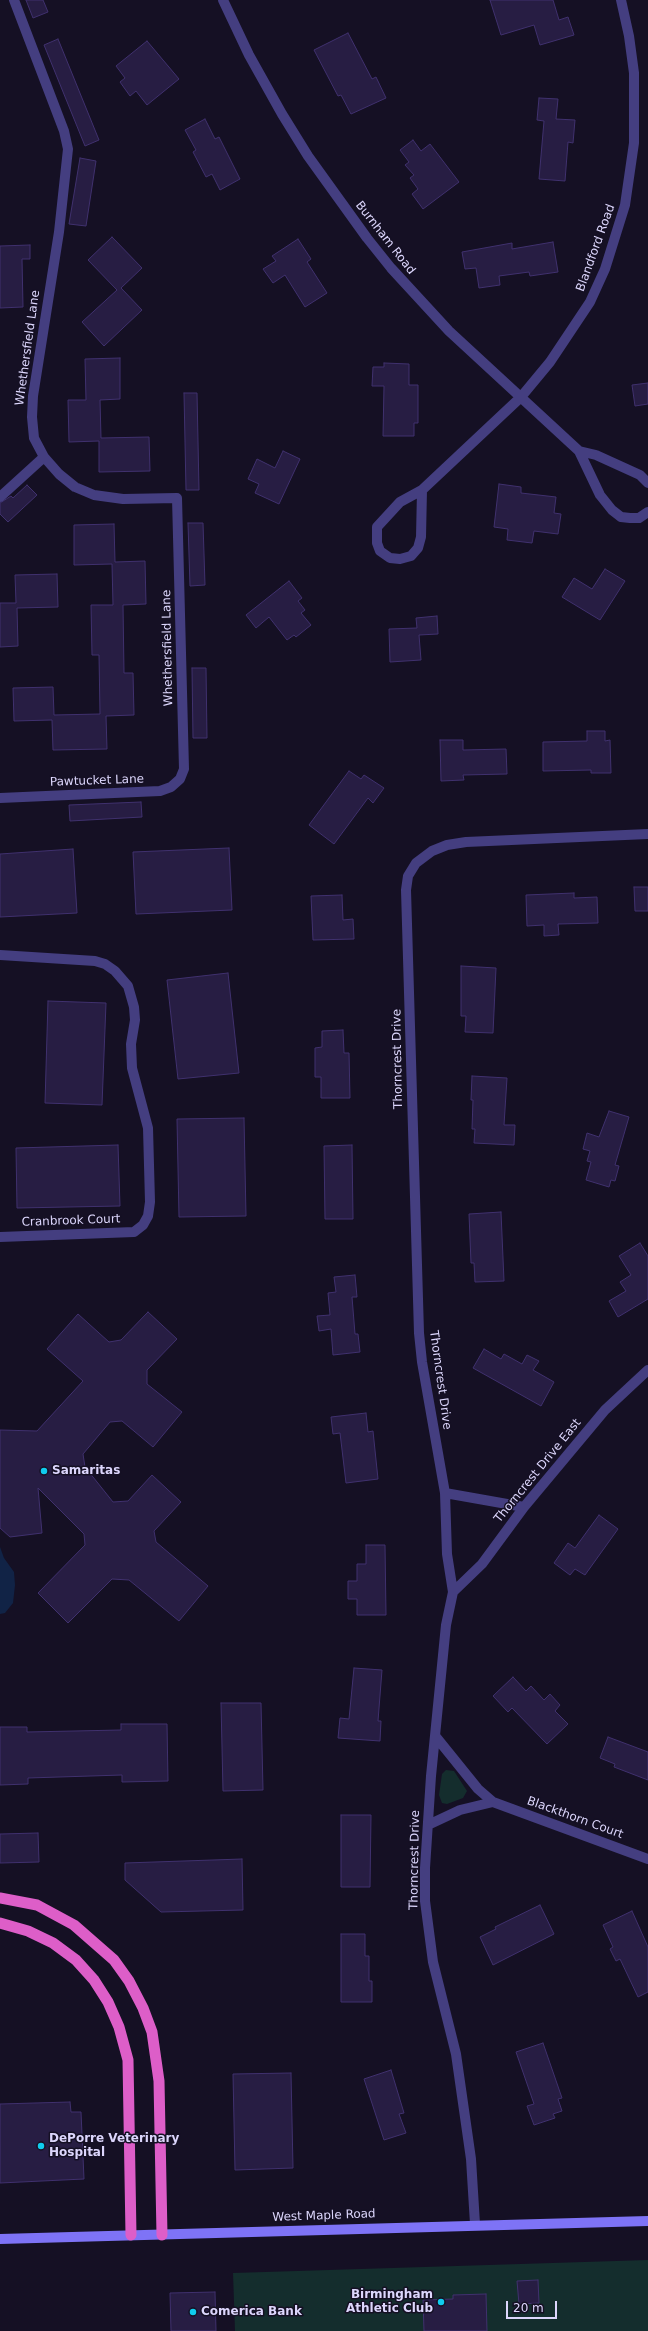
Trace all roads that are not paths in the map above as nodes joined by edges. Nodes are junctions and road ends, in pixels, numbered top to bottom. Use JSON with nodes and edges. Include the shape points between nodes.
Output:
{"nodes":[{"id":1,"x":14,"y":0,"type":"edge"},
{"id":2,"x":223,"y":0,"type":"edge"},
{"id":3,"x":621,"y":0,"type":"edge"},
{"id":4,"x":521,"y":397,"type":"junction"},
{"id":5,"x":579,"y":451,"type":"junction"},
{"id":6,"x":44,"y":457,"type":"junction"},
{"id":7,"x":648,"y":483,"type":"edge"},
{"id":8,"x":422,"y":490,"type":"junction"},
{"id":9,"x":0,"y":497,"type":"edge"},
{"id":10,"x":648,"y":512,"type":"edge"},
{"id":11,"x":184,"y":769,"type":"joint"},
{"id":12,"x":0,"y":798,"type":"edge"},
{"id":13,"x":648,"y":834,"type":"edge"},
{"id":14,"x":0,"y":955,"type":"edge"},
{"id":15,"x":0,"y":1237,"type":"edge"},
{"id":16,"x":648,"y":1370,"type":"edge"},
{"id":17,"x":444,"y":1493,"type":"junction"},
{"id":18,"x":524,"y":1507,"type":"junction"},
{"id":19,"x":453,"y":1592,"type":"junction"},
{"id":20,"x":436,"y":1737,"type":"junction"},
{"id":21,"x":493,"y":1802,"type":"junction"},
{"id":22,"x":428,"y":1825,"type":"junction"},
{"id":23,"x":648,"y":1859,"type":"edge"},
{"id":24,"x":0,"y":1898,"type":"edge"},
{"id":25,"x":0,"y":1923,"type":"edge"},
{"id":26,"x":648,"y":2221,"type":"edge"},
{"id":27,"x":475,"y":2224,"type":"junction"},
{"id":28,"x":131,"y":2235,"type":"junction"},
{"id":29,"x":162,"y":2235,"type":"junction"},
{"id":30,"x":0,"y":2239,"type":"edge"}],
"edges":[{"from":1,"to":6,"type":"street","name":"Whethersfield Lane","via":[[64,131],[68,149],[59,232],[33,396],[34,438]]},
{"from":2,"to":4,"type":"street","name":"Burnham Road","via":[[249,55],[282,114],[308,156],[367,238],[449,331]]},
{"from":3,"to":4,"type":"street","name":"Blandford Road","via":[[629,36],[635,105],[634,143],[625,205],[605,269],[590,302],[550,362]]},
{"from":4,"to":5,"type":"street","name":"Burnham Road"},
{"from":4,"to":8,"type":"street","name":"Blandford Road"},
{"from":5,"to":7,"type":"street","via":[[596,455],[640,475]]},
{"from":5,"to":10,"type":"street","via":[[600,495],[612,510],[621,517],[630,518],[639,518]]},
{"from":6,"to":9,"type":"street"},
{"from":6,"to":11,"type":"street","name":"Whethersfield Lane","via":[[75,487],[94,495],[123,499],[177,498]]},
{"from":8,"to":8,"type":"street","name":"Blandford Road","via":[[400,502],[377,526],[380,552],[390,558],[411,556],[418,548],[422,537]]},
{"from":11,"to":12,"type":"street","name":"Pawtucket Lane","via":[[180,779],[171,787],[160,791]]},
{"from":13,"to":17,"type":"street","name":"Thorncrest Drive","via":[[453,844],[432,851],[416,863],[408,876],[406,890],[419,1333]]},
{"from":14,"to":15,"type":"street","name":"Cranbrook Court","via":[[95,961],[115,971],[128,986],[135,1020],[131,1044],[132,1068],[148,1128],[150,1202],[148,1216],[143,1225],[134,1232]]},
{"from":16,"to":18,"type":"street","name":"Thorncrest Drive East","via":[[605,1410]]},
{"from":17,"to":18,"type":"street"},
{"from":17,"to":19,"type":"street","name":"Thorncrest Drive","via":[[447,1554]]},
{"from":18,"to":19,"type":"street","name":"Thorncrest Drive East","via":[[482,1564]]},
{"from":19,"to":20,"type":"street","name":"Thorncrest Drive","via":[[445,1632]]},
{"from":20,"to":21,"type":"street","name":"Blackthorn Court","via":[[478,1789]]},
{"from":20,"to":22,"type":"street","name":"Thorncrest Drive"},
{"from":21,"to":22,"type":"street","via":[[460,1810]]},
{"from":21,"to":23,"type":"street","name":"Blackthorn Court"},
{"from":22,"to":27,"type":"street","name":"Thorncrest Drive","via":[[425,1868],[427,1924],[433,1962],[456,2054],[473,2172]]},
{"from":24,"to":29,"type":"highway","via":[[37,1906],[74,1925],[114,1960],[143,2008],[152,2032],[158,2069]]},
{"from":25,"to":28,"type":"highway","via":[[28,1931],[53,1943],[76,1960],[94,1980],[119,2026],[128,2060]]},
{"from":26,"to":27,"type":"main road","name":"West Maple Road"},
{"from":27,"to":29,"type":"main road","name":"West Maple Road"},
{"from":28,"to":29,"type":"main road","name":"West Maple Road"},
{"from":28,"to":30,"type":"main road","name":"West Maple Road"}]}
